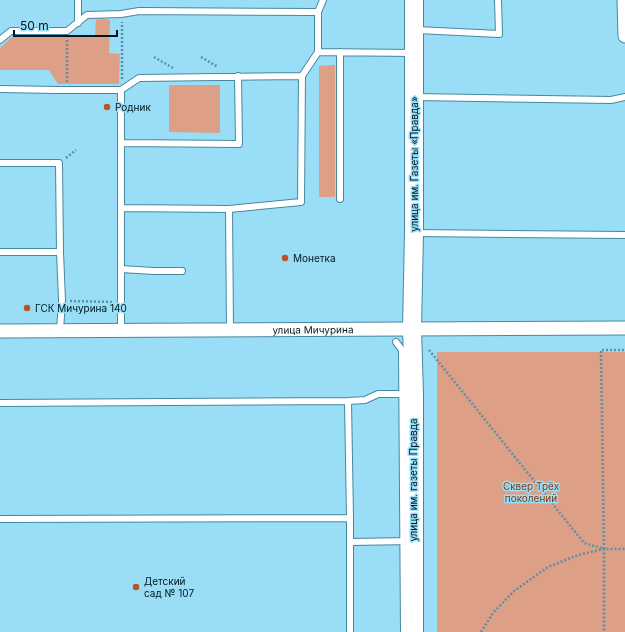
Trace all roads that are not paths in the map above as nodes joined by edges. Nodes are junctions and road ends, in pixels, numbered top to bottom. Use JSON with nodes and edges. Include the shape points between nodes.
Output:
{"nodes":[{"id":1,"x":78,"y":0,"type":"edge"},
{"id":2,"x":322,"y":0,"type":"edge"},
{"id":3,"x":414,"y":0,"type":"edge"},
{"id":4,"x":498,"y":0,"type":"edge"},
{"id":5,"x":624,"y":0,"type":"edge"},
{"id":6,"x":318,"y":12,"type":"junction"},
{"id":7,"x":78,"y":22,"type":"junction"},
{"id":8,"x":414,"y":30,"type":"junction"},
{"id":9,"x":625,"y":36,"type":"edge"},
{"id":10,"x":0,"y":40,"type":"edge"},
{"id":11,"x":318,"y":52,"type":"junction"},
{"id":12,"x":340,"y":52,"type":"junction"},
{"id":13,"x":413,"y":53,"type":"junction"},
{"id":14,"x":238,"y":76,"type":"junction"},
{"id":15,"x":302,"y":76,"type":"junction"},
{"id":16,"x":0,"y":89,"type":"edge"},
{"id":17,"x":121,"y":90,"type":"junction"},
{"id":18,"x":414,"y":97,"type":"junction"},
{"id":19,"x":625,"y":97,"type":"edge"},
{"id":20,"x":121,"y":143,"type":"junction"},
{"id":21,"x":0,"y":163,"type":"edge"},
{"id":22,"x":340,"y":199,"type":"dead end"},
{"id":23,"x":121,"y":208,"type":"junction"},
{"id":24,"x":229,"y":209,"type":"junction"},
{"id":25,"x":414,"y":234,"type":"junction"},
{"id":26,"x":625,"y":235,"type":"edge"},
{"id":27,"x":0,"y":252,"type":"edge"},
{"id":28,"x":60,"y":252,"type":"junction"},
{"id":29,"x":121,"y":269,"type":"junction"},
{"id":30,"x":182,"y":271,"type":"dead end"},
{"id":31,"x":625,"y":328,"type":"edge"},
{"id":32,"x":412,"y":329,"type":"junction"},
{"id":33,"x":121,"y":330,"type":"junction"},
{"id":34,"x":230,"y":330,"type":"junction"},
{"id":35,"x":0,"y":331,"type":"edge"},
{"id":36,"x":60,"y":331,"type":"junction"},
{"id":37,"x":396,"y":342,"type":"dead end"},
{"id":38,"x":408,"y":394,"type":"junction"},
{"id":39,"x":348,"y":401,"type":"junction"},
{"id":40,"x":0,"y":403,"type":"edge"},
{"id":41,"x":350,"y":518,"type":"junction"},
{"id":42,"x":0,"y":519,"type":"edge"},
{"id":43,"x":408,"y":541,"type":"junction"},
{"id":44,"x":350,"y":542,"type":"junction"},
{"id":45,"x":350,"y":632,"type":"edge"},
{"id":46,"x":404,"y":632,"type":"edge"},
{"id":47,"x":414,"y":632,"type":"edge"}],
"edges":[{"from":1,"to":7,"type":"lane"},
{"from":2,"to":6,"type":"lane"},
{"from":3,"to":8,"type":"street","name":"улица им. Газеты «Правда»"},
{"from":4,"to":8,"type":"lane","via":[[499,34]]},
{"from":5,"to":9,"type":"street"},
{"from":6,"to":7,"type":"lane","via":[[139,10],[122,17],[87,15]]},
{"from":6,"to":11,"type":"lane"},
{"from":7,"to":10,"type":"lane","via":[[67,31],[10,31]]},
{"from":8,"to":13,"type":"street","name":"улица им. Газеты «Правда»"},
{"from":11,"to":12,"type":"lane"},
{"from":11,"to":15,"type":"lane"},
{"from":12,"to":13,"type":"lane"},
{"from":12,"to":22,"type":"lane"},
{"from":13,"to":18,"type":"street","name":"улица им. Газеты «Правда»"},
{"from":14,"to":15,"type":"lane"},
{"from":14,"to":17,"type":"lane","via":[[139,78]]},
{"from":14,"to":20,"type":"lane","via":[[239,144]]},
{"from":15,"to":24,"type":"lane","via":[[301,202]]},
{"from":16,"to":17,"type":"lane"},
{"from":17,"to":20,"type":"lane"},
{"from":18,"to":19,"type":"lane","via":[[611,100]]},
{"from":18,"to":25,"type":"street","name":"улица им. Газеты «Правда»"},
{"from":20,"to":23,"type":"lane"},
{"from":21,"to":28,"type":"lane","via":[[60,163]]},
{"from":23,"to":24,"type":"lane"},
{"from":23,"to":29,"type":"lane"},
{"from":24,"to":34,"type":"lane"},
{"from":25,"to":26,"type":"lane"},
{"from":25,"to":32,"type":"street","name":"улица им. Газеты «Правда»"},
{"from":27,"to":28,"type":"lane"},
{"from":28,"to":36,"type":"lane"},
{"from":29,"to":30,"type":"lane"},
{"from":29,"to":33,"type":"lane"},
{"from":31,"to":32,"type":"street","name":"улица Мичурина"},
{"from":32,"to":34,"type":"street","name":"улица Мичурина"},
{"from":32,"to":38,"type":"street","name":"улица им. газеты Правда"},
{"from":33,"to":34,"type":"street","name":"улица Мичурина"},
{"from":33,"to":36,"type":"street","name":"улица Мичурина"},
{"from":35,"to":36,"type":"street","name":"улица Мичурина"},
{"from":37,"to":38,"type":"lane","via":[[402,350]]},
{"from":38,"to":39,"type":"lane","via":[[378,394],[365,400]]},
{"from":38,"to":43,"type":"street","name":"улица им. газеты Правда"},
{"from":39,"to":40,"type":"lane"},
{"from":39,"to":41,"type":"lane"},
{"from":41,"to":42,"type":"lane"},
{"from":41,"to":44,"type":"lane"},
{"from":43,"to":44,"type":"lane"},
{"from":43,"to":46,"type":"lane"},
{"from":43,"to":47,"type":"street","name":"улица им. газеты Правда"},
{"from":44,"to":45,"type":"lane"}]}
